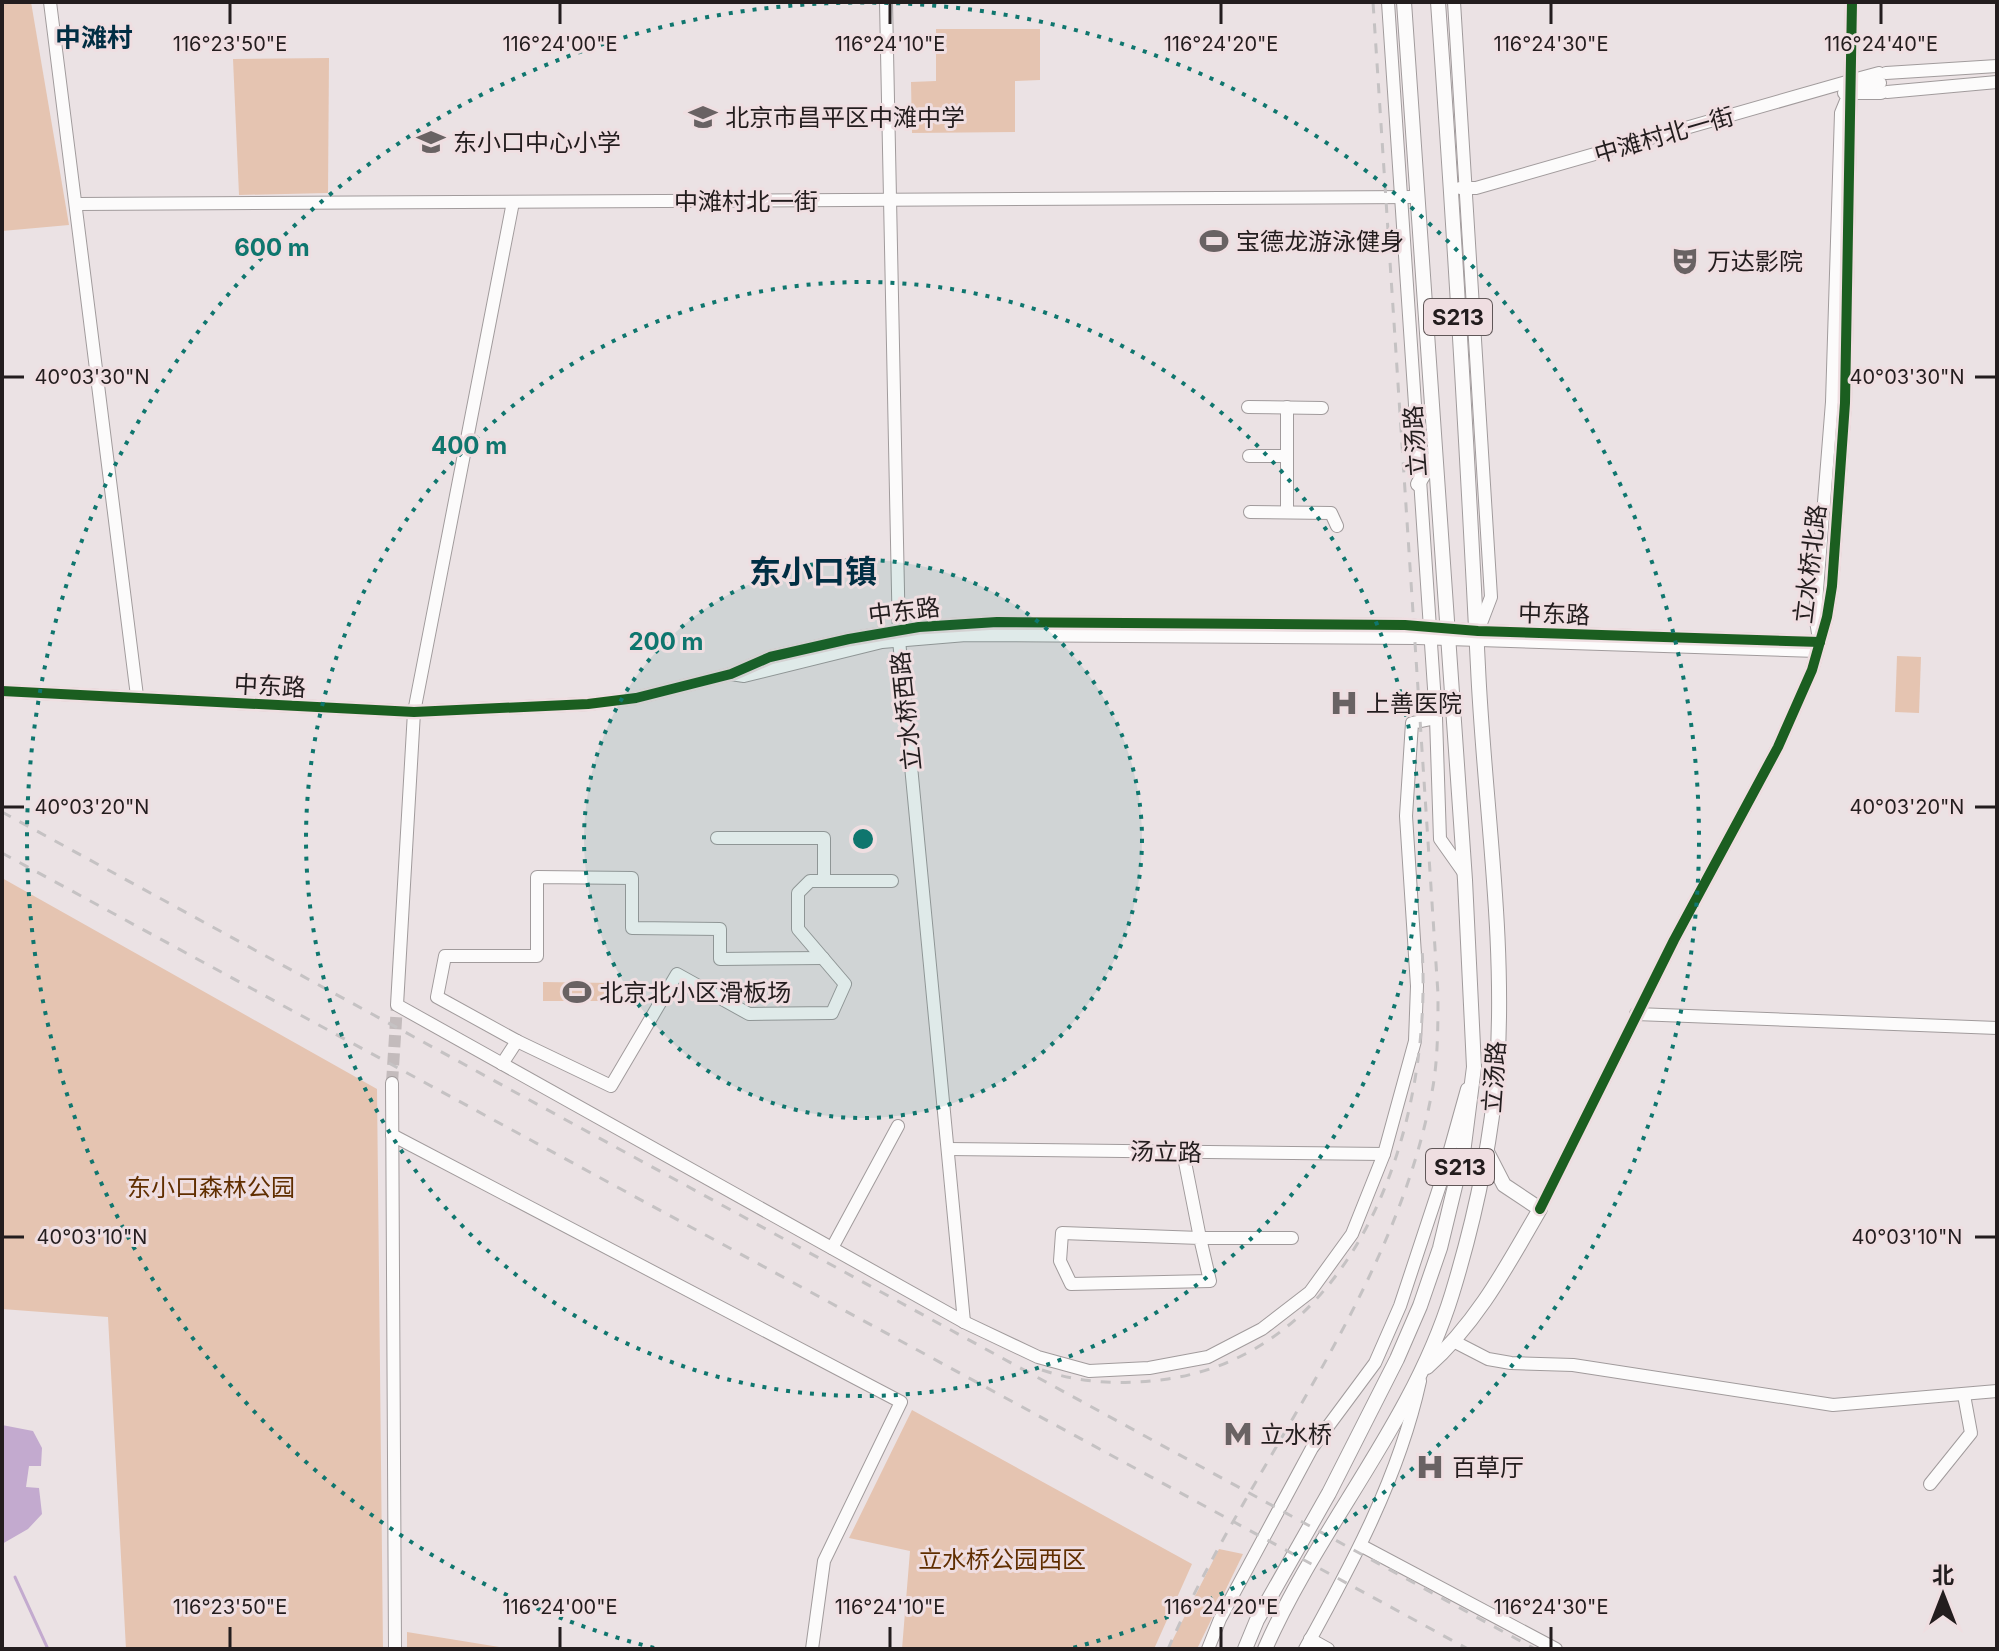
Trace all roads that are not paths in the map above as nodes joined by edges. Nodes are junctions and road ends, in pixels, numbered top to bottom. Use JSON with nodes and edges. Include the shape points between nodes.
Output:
{"nodes":[{"id":1,"x":50,"y":2,"type":"edge"},
{"id":2,"x":886,"y":2,"type":"edge"},
{"id":3,"x":1388,"y":2,"type":"edge"},
{"id":4,"x":1404,"y":2,"type":"edge"},
{"id":5,"x":1438,"y":2,"type":"edge"},
{"id":6,"x":1454,"y":2,"type":"edge"},
{"id":7,"x":1852,"y":2,"type":"edge"},
{"id":8,"x":1399,"y":48,"type":"junction"},
{"id":9,"x":1997,"y":66,"type":"edge"},
{"id":10,"x":1883,"y":82,"type":"junction"},
{"id":11,"x":1997,"y":82,"type":"edge"},
{"id":12,"x":1850,"y":87,"type":"junction"},
{"id":13,"x":1451,"y":183,"type":"junction"},
{"id":14,"x":1466,"y":193,"type":"junction"},
{"id":15,"x":1416,"y":197,"type":"junction"},
{"id":16,"x":1399,"y":198,"type":"junction"},
{"id":17,"x":889,"y":201,"type":"junction"},
{"id":18,"x":513,"y":202,"type":"junction"},
{"id":19,"x":1452,"y":202,"type":"junction"},
{"id":20,"x":77,"y":204,"type":"junction"},
{"id":21,"x":1248,"y":407,"type":"dead end"},
{"id":22,"x":1287,"y":407,"type":"junction"},
{"id":23,"x":1322,"y":408,"type":"dead end"},
{"id":24,"x":1249,"y":456,"type":"dead end"},
{"id":25,"x":1287,"y":456,"type":"junction"},
{"id":26,"x":1433,"y":458,"type":"junction"},
{"id":27,"x":1418,"y":484,"type":"junction"},
{"id":28,"x":1250,"y":512,"type":"dead end"},
{"id":29,"x":1287,"y":512,"type":"junction"},
{"id":30,"x":1337,"y":526,"type":"dead end"},
{"id":31,"x":1430,"y":632,"type":"junction"},
{"id":32,"x":1447,"y":633,"type":"junction"},
{"id":33,"x":899,"y":635,"type":"junction"},
{"id":34,"x":1478,"y":636,"type":"junction"},
{"id":35,"x":1819,"y":646,"type":"junction"},
{"id":36,"x":2,"y":691,"type":"edge"},
{"id":37,"x":137,"y":696,"type":"junction"},
{"id":38,"x":414,"y":712,"type":"junction"},
{"id":39,"x":1436,"y":718,"type":"junction"},
{"id":40,"x":717,"y":838,"type":"dead end"},
{"id":41,"x":1464,"y":873,"type":"junction"},
{"id":42,"x":824,"y":881,"type":"junction"},
{"id":43,"x":892,"y":881,"type":"dead end"},
{"id":44,"x":823,"y":958,"type":"junction"},
{"id":45,"x":1636,"y":1014,"type":"junction"},
{"id":46,"x":1997,"y":1028,"type":"edge"},
{"id":47,"x":517,"y":1041,"type":"junction"},
{"id":48,"x":502,"y":1064,"type":"junction"},
{"id":49,"x":1474,"y":1067,"type":"junction"},
{"id":50,"x":392,"y":1083,"type":"tunnel mouth"},
{"id":51,"x":898,"y":1126,"type":"dead end"},
{"id":52,"x":392,"y":1135,"type":"junction"},
{"id":53,"x":948,"y":1149,"type":"junction"},
{"id":54,"x":1183,"y":1152,"type":"junction"},
{"id":55,"x":1487,"y":1152,"type":"junction"},
{"id":56,"x":1384,"y":1154,"type":"junction"},
{"id":57,"x":1540,"y":1209,"type":"junction"},
{"id":58,"x":1200,"y":1238,"type":"junction"},
{"id":59,"x":1292,"y":1238,"type":"dead end"},
{"id":60,"x":832,"y":1248,"type":"junction"},
{"id":61,"x":964,"y":1322,"type":"junction"},
{"id":62,"x":1455,"y":1342,"type":"junction"},
{"id":63,"x":1423,"y":1370,"type":"junction"},
{"id":64,"x":1997,"y":1391,"type":"edge"},
{"id":65,"x":1964,"y":1395,"type":"junction"},
{"id":66,"x":1930,"y":1484,"type":"dead end"},
{"id":67,"x":1362,"y":1546,"type":"junction"},
{"id":68,"x":1308,"y":1644,"type":"edge"},
{"id":69,"x":395,"y":1649,"type":"edge"},
{"id":70,"x":812,"y":1649,"type":"edge"},
{"id":71,"x":1208,"y":1649,"type":"edge"},
{"id":72,"x":1245,"y":1649,"type":"edge"},
{"id":73,"x":1265,"y":1649,"type":"edge"},
{"id":74,"x":1328,"y":1649,"type":"edge"},
{"id":75,"x":1556,"y":1649,"type":"edge"}],
"edges":[{"from":1,"to":20,"type":"street"},
{"from":2,"to":17,"type":"street","name":"立水桥西路"},
{"from":3,"to":8,"type":"street","name":"立汤路","number":"S213"},
{"from":4,"to":8,"type":"main road","name":"立汤路","number":"S213"},
{"from":5,"to":13,"type":"main road","name":"立汤路","number":"S213"},
{"from":6,"to":14,"type":"street","name":"立汤路","number":"S213"},
{"from":7,"to":12,"type":"street","name":"立水桥北路"},
{"from":8,"to":15,"type":"main road","name":"立汤路","number":"S213"},
{"from":8,"to":16,"type":"street","name":"立汤路","number":"S213"},
{"from":9,"to":10,"type":"street","via":[[1901,73]]},
{"from":10,"to":11,"type":"street","name":"中滩村北一街"},
{"from":10,"to":12,"type":"street"},
{"from":10,"to":12,"type":"street","name":"中滩村北一街"},
{"from":12,"to":14,"type":"street","name":"中滩村北一街"},
{"from":12,"to":35,"type":"street","name":"立水桥北路","via":[[1845,403],[1832,586]]},
{"from":13,"to":14,"type":"street"},
{"from":13,"to":19,"type":"main road","name":"立汤路","number":"S213"},
{"from":14,"to":19,"type":"street","name":"中滩村北一街"},
{"from":14,"to":34,"type":"street","name":"立汤路","number":"S213","via":[[1491,597]]},
{"from":15,"to":16,"type":"street","name":"中滩村北一街"},
{"from":15,"to":26,"type":"main road","name":"立汤路","number":"S213"},
{"from":16,"to":17,"type":"street","name":"中滩村北一街"},
{"from":16,"to":27,"type":"street","name":"立汤路","number":"S213"},
{"from":17,"to":18,"type":"street","name":"中滩村北一街"},
{"from":17,"to":33,"type":"street","name":"立水桥西路"},
{"from":18,"to":20,"type":"street","name":"中滩村北一街"},
{"from":18,"to":38,"type":"street"},
{"from":19,"to":34,"type":"main road","name":"立汤路","number":"S213"},
{"from":20,"to":37,"type":"street"},
{"from":21,"to":22,"type":"street"},
{"from":22,"to":23,"type":"street"},
{"from":22,"to":25,"type":"street"},
{"from":24,"to":25,"type":"street"},
{"from":25,"to":29,"type":"street"},
{"from":26,"to":27,"type":"main road"},
{"from":26,"to":32,"type":"main road","name":"立汤路","number":"S213"},
{"from":27,"to":31,"type":"street","name":"立汤路","number":"S213"},
{"from":28,"to":29,"type":"street"},
{"from":29,"to":30,"type":"street","via":[[1331,513]]},
{"from":31,"to":32,"type":"street","name":"中东路"},
{"from":31,"to":33,"type":"street","name":"中东路"},
{"from":31,"to":39,"type":"street","name":"立汤路","number":"S213"},
{"from":32,"to":34,"type":"street","name":"中东路"},
{"from":32,"to":41,"type":"main road","name":"立汤路","number":"S213"},
{"from":33,"to":38,"type":"street","name":"中东路","via":[[636,698]]},
{"from":33,"to":53,"type":"street","name":"立水桥西路"},
{"from":34,"to":35,"type":"street","name":"中东路"},
{"from":34,"to":55,"type":"main road","name":"立汤路","number":"S213","via":[[1497,973],[1497,1067]]},
{"from":35,"to":45,"type":"street","name":"立水桥北路","via":[[1772,758]]},
{"from":36,"to":37,"type":"street","name":"中东路"},
{"from":37,"to":38,"type":"street","name":"中东路"},
{"from":38,"to":48,"type":"street","via":[[397,1005]]},
{"from":39,"to":41,"type":"street","name":"立汤路","number":"S213","via":[[1440,839]]},
{"from":39,"to":56,"type":"street","via":[[1412,723],[1406,816],[1417,986],[1415,1041]]},
{"from":40,"to":42,"type":"street","via":[[824,838]]},
{"from":41,"to":49,"type":"main road","name":"立汤路","number":"S213"},
{"from":42,"to":43,"type":"street"},
{"from":42,"to":44,"type":"street","via":[[810,881],[798,893],[798,929]]},
{"from":44,"to":47,"type":"street","via":[[845,984],[832,1013],[749,1014],[677,974],[611,1086]]},
{"from":44,"to":47,"type":"street","via":[[720,959],[720,929],[632,928],[632,878],[537,877],[537,956],[445,956],[437,997]]},
{"from":45,"to":46,"type":"street"},
{"from":45,"to":57,"type":"street","name":"立水桥北路"},
{"from":47,"to":48,"type":"street"},
{"from":48,"to":60,"type":"street"},
{"from":49,"to":71,"type":"street","name":"立汤路","number":"S213","via":[[1400,1306],[1375,1363],[1312,1448]]},
{"from":49,"to":72,"type":"main road","name":"立汤路","number":"S213","via":[[1463,1153],[1420,1306]]},
{"from":50,"to":52,"type":"street"},
{"from":51,"to":60,"type":"street"},
{"from":52,"to":69,"type":"street"},
{"from":52,"to":70,"type":"street","via":[[901,1402],[824,1561]]},
{"from":53,"to":54,"type":"street","name":"汤立路"},
{"from":53,"to":61,"type":"street","name":"立水桥西路"},
{"from":54,"to":56,"type":"street","name":"汤立路"},
{"from":54,"to":58,"type":"street"},
{"from":55,"to":57,"type":"main road","via":[[1504,1185]]},
{"from":55,"to":63,"type":"main road","name":"立汤路","number":"S213","via":[[1452,1292]]},
{"from":56,"to":61,"type":"street","via":[[1352,1234],[1310,1292],[1262,1329],[1208,1357],[1149,1368],[1089,1371],[1038,1357]]},
{"from":57,"to":62,"type":"main road"},
{"from":58,"to":58,"type":"street","via":[[1210,1281],[1071,1284],[1060,1261],[1062,1233]]},
{"from":58,"to":59,"type":"street"},
{"from":60,"to":61,"type":"street"},
{"from":62,"to":63,"type":"main road"},
{"from":62,"to":65,"type":"street","via":[[1488,1359],[1511,1363],[1573,1365],[1833,1405]]},
{"from":63,"to":67,"type":"street","name":"立汤路","number":"S213","via":[[1411,1422]]},
{"from":63,"to":73,"type":"main road","name":"立汤路","number":"S213"},
{"from":64,"to":65,"type":"street"},
{"from":65,"to":66,"type":"street","via":[[1971,1433]]},
{"from":67,"to":68,"type":"street","name":"立汤路","number":"S213"},
{"from":67,"to":75,"type":"street"},
{"from":68,"to":74,"type":"street"}]}
